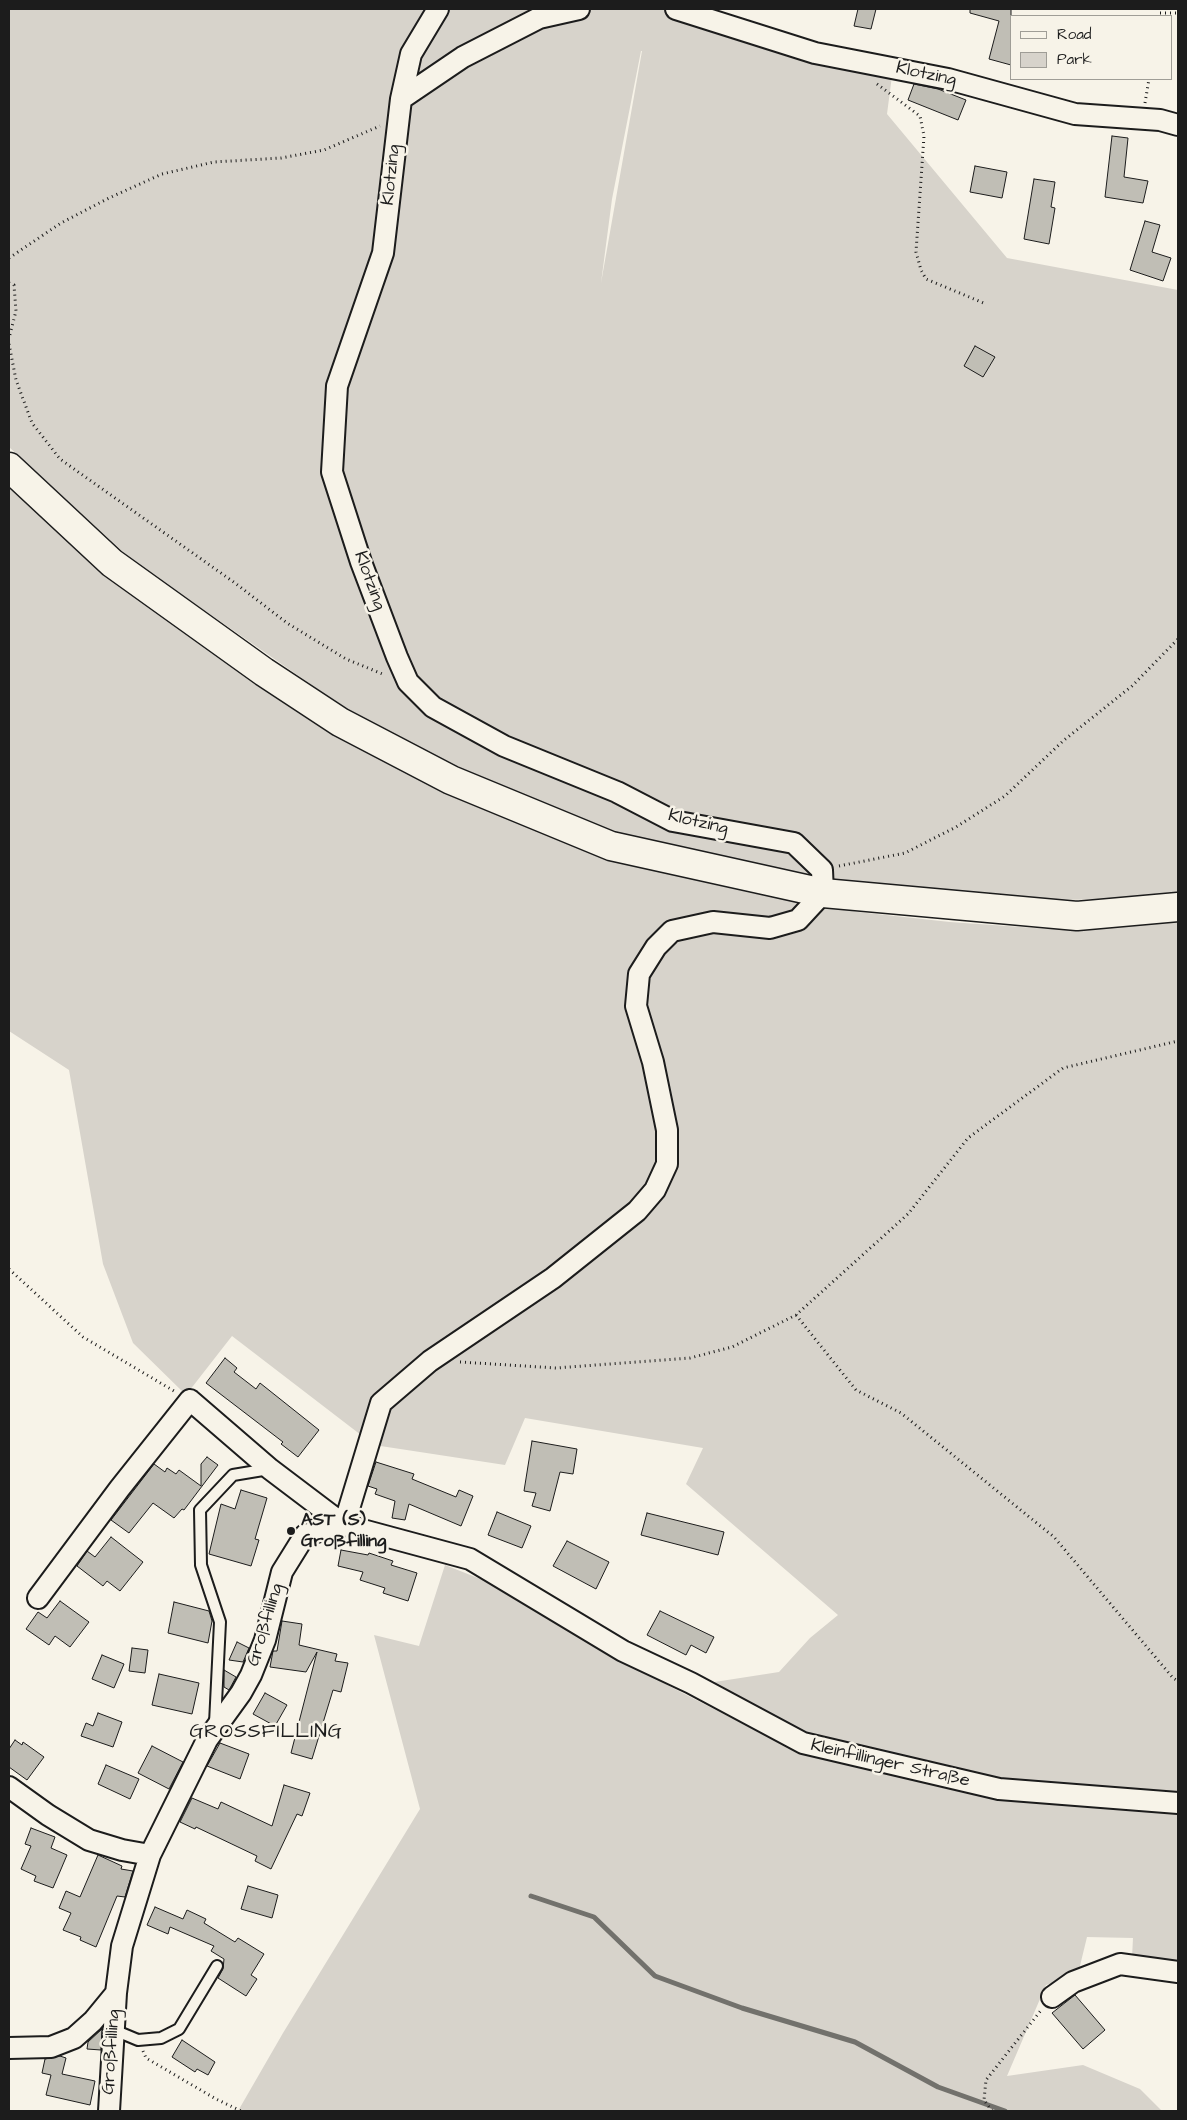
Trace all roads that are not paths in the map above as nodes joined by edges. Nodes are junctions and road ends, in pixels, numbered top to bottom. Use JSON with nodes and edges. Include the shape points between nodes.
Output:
{"nodes":[{"id":1,"x":438,"y":9,"type":"edge"},
{"id":2,"x":579,"y":9,"type":"edge"},
{"id":3,"x":676,"y":9,"type":"edge"},
{"id":4,"x":400,"y":108,"type":"junction"},
{"id":5,"x":1178,"y":126,"type":"edge"},
{"id":6,"x":9,"y":467,"type":"edge"},
{"id":7,"x":823,"y":881,"type":"junction"},
{"id":8,"x":1178,"y":907,"type":"edge"},
{"id":9,"x":270,"y":1469,"type":"junction"},
{"id":10,"x":344,"y":1525,"type":"junction"},
{"id":11,"x":38,"y":1598,"type":"dead end"},
{"id":12,"x":623,"y":1651,"type":"joint"},
{"id":13,"x":214,"y":1730,"type":"junction"},
{"id":14,"x":9,"y":1787,"type":"edge"},
{"id":15,"x":1178,"y":1803,"type":"edge"},
{"id":16,"x":150,"y":1854,"type":"junction"},
{"id":17,"x":217,"y":1966,"type":"dead end"},
{"id":18,"x":1178,"y":1972,"type":"edge"},
{"id":19,"x":116,"y":1993,"type":"junction"},
{"id":20,"x":1052,"y":1997,"type":"road end"},
{"id":21,"x":114,"y":2030,"type":"junction"},
{"id":22,"x":9,"y":2048,"type":"edge"},
{"id":23,"x":109,"y":2111,"type":"edge"}],
"edges":[{"from":1,"to":4,"type":"street","name":"Klotzing","via":[[411,54]]},
{"from":2,"to":4,"type":"street","via":[[539,18],[464,58]]},
{"from":3,"to":5,"type":"street","name":"Klotzing","via":[[815,53],[948,79],[1075,114],[1143,118]]},
{"from":4,"to":7,"type":"street","name":"Klotzing","via":[[383,253],[338,386],[332,472],[361,562],[408,682],[433,708],[504,746],[617,792],[673,821],[794,843]]},
{"from":6,"to":7,"type":"main road","via":[[112,563],[264,672],[340,722],[451,780],[611,846]]},
{"from":7,"to":8,"type":"main road","via":[[1077,916]]},
{"from":7,"to":10,"type":"street","via":[[798,920],[770,928],[713,922],[672,931],[656,947],[639,974],[636,1006],[653,1062],[667,1130],[667,1164],[655,1190],[637,1211],[553,1278],[430,1361],[381,1403]]},
{"from":9,"to":10,"type":"street","name":"Großfilling"},
{"from":9,"to":11,"type":"street","name":"Großfilling","via":[[190,1400]]},
{"from":9,"to":13,"type":"lane","via":[[233,1475],[200,1510],[201,1565],[220,1622]]},
{"from":10,"to":12,"type":"street","name":"Großfilling","via":[[470,1560]]},
{"from":10,"to":13,"type":"street","name":"Großfilling","via":[[304,1535],[282,1572],[265,1640],[251,1675],[242,1693]]},
{"from":12,"to":15,"type":"street","name":"Kleinfillinger Straße","via":[[803,1743],[999,1789]]},
{"from":13,"to":16,"type":"street","name":"Großfilling"},
{"from":14,"to":16,"type":"street","via":[[89,1840]]},
{"from":16,"to":19,"type":"street","name":"Großfilling","via":[[122,1946]]},
{"from":17,"to":21,"type":"lane","via":[[179,2030],[161,2038],[138,2040]]},
{"from":18,"to":20,"type":"street","via":[[1120,1964],[1074,1982]]},
{"from":19,"to":21,"type":"street","name":"Großfilling"},
{"from":19,"to":22,"type":"street","name":"Großfilling","via":[[74,2038],[51,2047]]},
{"from":21,"to":23,"type":"street","name":"Großfilling"}]}
